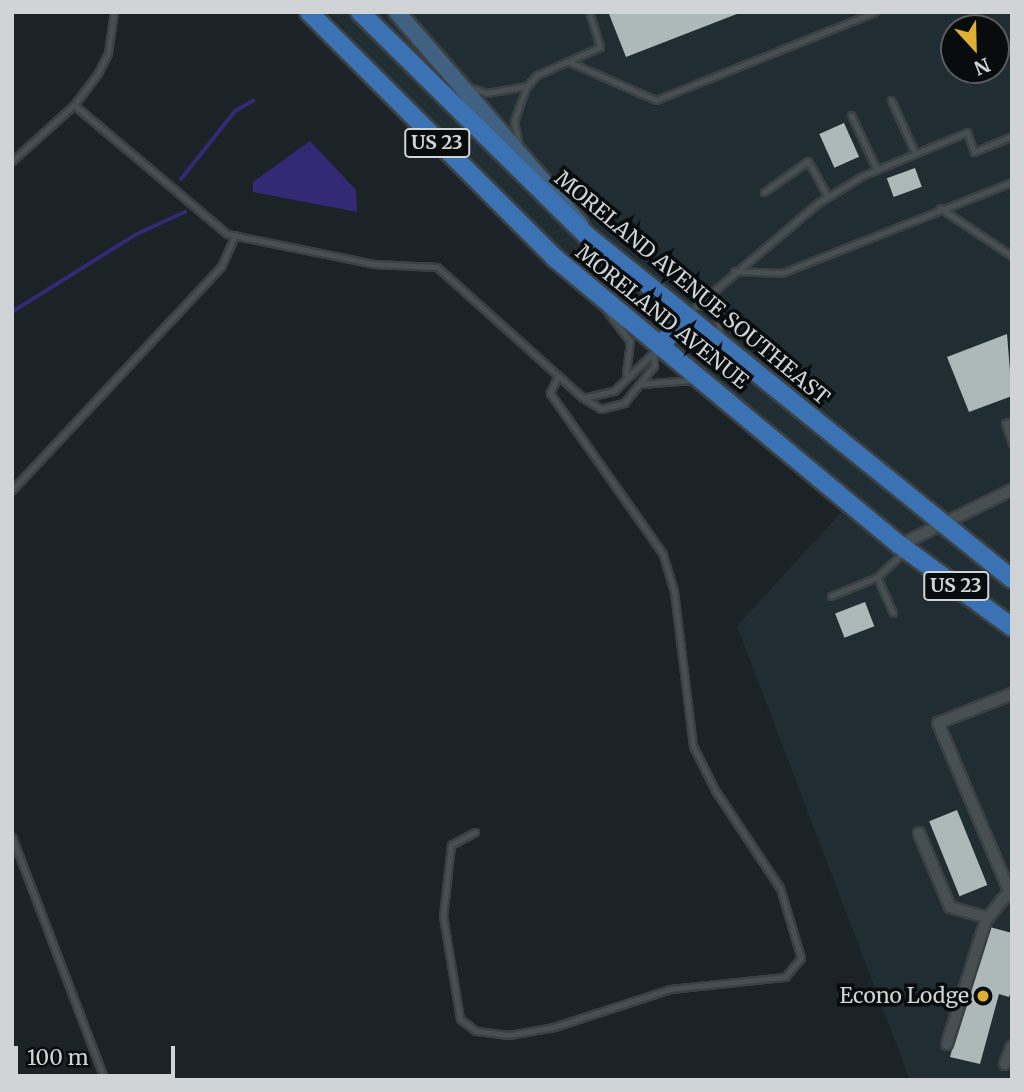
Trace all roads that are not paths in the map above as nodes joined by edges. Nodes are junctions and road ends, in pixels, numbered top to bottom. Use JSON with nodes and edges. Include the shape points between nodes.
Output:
{"nodes":[{"id":1,"x":114,"y":12,"type":"edge"},
{"id":2,"x":309,"y":12,"type":"edge"},
{"id":3,"x":360,"y":12,"type":"edge"},
{"id":4,"x":397,"y":12,"type":"edge"},
{"id":5,"x":590,"y":12,"type":"edge"},
{"id":6,"x":876,"y":12,"type":"edge"},
{"id":7,"x":567,"y":61,"type":"junction"},
{"id":8,"x":457,"y":83,"type":"junction"},
{"id":9,"x":527,"y":86,"type":"junction"},
{"id":10,"x":891,"y":100,"type":"dead end"},
{"id":11,"x":74,"y":105,"type":"junction"},
{"id":12,"x":851,"y":115,"type":"dead end"},
{"id":13,"x":1012,"y":136,"type":"edge"},
{"id":14,"x":520,"y":152,"type":"junction"},
{"id":15,"x":915,"y":153,"type":"junction"},
{"id":16,"x":12,"y":161,"type":"edge"},
{"id":17,"x":877,"y":170,"type":"junction"},
{"id":18,"x":1012,"y":182,"type":"edge"},
{"id":19,"x":764,"y":192,"type":"dead end"},
{"id":20,"x":828,"y":197,"type":"junction"},
{"id":21,"x":940,"y":208,"type":"junction"},
{"id":22,"x":585,"y":234,"type":"junction"},
{"id":23,"x":235,"y":235,"type":"junction"},
{"id":24,"x":1012,"y":256,"type":"edge"},
{"id":25,"x":734,"y":271,"type":"junction"},
{"id":26,"x":595,"y":291,"type":"junction"},
{"id":27,"x":712,"y":291,"type":"junction"},
{"id":28,"x":684,"y":317,"type":"junction"},
{"id":29,"x":657,"y":350,"type":"junction"},
{"id":30,"x":728,"y":352,"type":"junction"},
{"id":31,"x":626,"y":375,"type":"junction"},
{"id":32,"x":558,"y":376,"type":"junction"},
{"id":33,"x":704,"y":381,"type":"junction"},
{"id":34,"x":640,"y":384,"type":"junction"},
{"id":35,"x":583,"y":398,"type":"junction"},
{"id":36,"x":1012,"y":421,"type":"edge"},
{"id":37,"x":1012,"y":443,"type":"edge"},
{"id":38,"x":12,"y":490,"type":"edge"},
{"id":39,"x":1012,"y":490,"type":"edge"},
{"id":40,"x":941,"y":522,"type":"junction"},
{"id":41,"x":903,"y":547,"type":"junction"},
{"id":42,"x":877,"y":576,"type":"junction"},
{"id":43,"x":1012,"y":579,"type":"edge"},
{"id":44,"x":831,"y":596,"type":"dead end"},
{"id":45,"x":893,"y":613,"type":"dead end"},
{"id":46,"x":1012,"y":627,"type":"edge"},
{"id":47,"x":1012,"y":694,"type":"edge"},
{"id":48,"x":475,"y":832,"type":"dead end"},
{"id":49,"x":919,"y":833,"type":"dead end"},
{"id":50,"x":12,"y":837,"type":"edge"},
{"id":51,"x":1011,"y":894,"type":"edge"},
{"id":52,"x":988,"y":918,"type":"junction"},
{"id":53,"x":947,"y":1044,"type":"dead end"},
{"id":54,"x":1012,"y":1046,"type":"edge"},
{"id":55,"x":1005,"y":1064,"type":"dead end"},
{"id":56,"x":105,"y":1080,"type":"edge"}],
"edges":[{"from":1,"to":11,"type":"lane","via":[[108,53]]},
{"from":2,"to":26,"type":"main road","name":"MORELAND AVENUE","number":"US 23","via":[[482,189]]},
{"from":3,"to":22,"type":"main road","name":"MORELAND AVENUE SOUTHEAST","number":"US 23"},
{"from":4,"to":8,"type":"main road"},
{"from":5,"to":7,"type":"lane","via":[[600,47]]},
{"from":6,"to":7,"type":"lane","via":[[656,100]]},
{"from":7,"to":9,"type":"lane"},
{"from":8,"to":9,"type":"lane","via":[[485,93]]},
{"from":8,"to":14,"type":"main road"},
{"from":9,"to":14,"type":"lane","via":[[514,121]]},
{"from":10,"to":15,"type":"lane"},
{"from":11,"to":16,"type":"lane"},
{"from":11,"to":23,"type":"lane","via":[[197,213]]},
{"from":12,"to":17,"type":"lane"},
{"from":13,"to":15,"type":"lane","via":[[974,152],[967,132]]},
{"from":14,"to":22,"type":"main road","via":[[570,207]]},
{"from":15,"to":17,"type":"lane"},
{"from":17,"to":20,"type":"lane"},
{"from":18,"to":21,"type":"lane"},
{"from":19,"to":20,"type":"lane","via":[[808,161]]},
{"from":20,"to":25,"type":"lane"},
{"from":21,"to":24,"type":"lane"},
{"from":21,"to":25,"type":"lane","via":[[782,273]]},
{"from":22,"to":28,"type":"main road","name":"MORELAND AVENUE SOUTHEAST","number":"US 23"},
{"from":23,"to":32,"type":"lane","via":[[374,264],[437,267]]},
{"from":23,"to":38,"type":"lane","via":[[221,267]]},
{"from":25,"to":27,"type":"lane"},
{"from":26,"to":29,"type":"main road","name":"MORELAND AVENUE","number":"US 23"},
{"from":26,"to":31,"type":"lane","via":[[630,341]]},
{"from":27,"to":28,"type":"lane"},
{"from":27,"to":30,"type":"lane","via":[[716,325]]},
{"from":28,"to":29,"type":"main road"},
{"from":28,"to":30,"type":"main road","name":"MORELAND AVENUE SOUTHEAST","number":"US 23"},
{"from":29,"to":31,"type":"lane"},
{"from":29,"to":33,"type":"main road","name":"MORELAND AVENUE","number":"US 23"},
{"from":29,"to":34,"type":"lane","via":[[654,366]]},
{"from":30,"to":40,"type":"main road","name":"MORELAND AVENUE SOUTHEAST","number":"US 23"},
{"from":31,"to":35,"type":"lane","via":[[620,385],[599,398]]},
{"from":32,"to":35,"type":"lane"},
{"from":32,"to":48,"type":"lane","via":[[550,393],[663,554],[674,592],[694,746],[715,790],[780,888],[801,958],[785,976],[670,989],[554,1027],[509,1035],[476,1031],[460,1019],[443,916],[451,845]]},
{"from":33,"to":34,"type":"lane"},
{"from":33,"to":41,"type":"main road","name":"MORELAND AVENUE","number":"US 23"},
{"from":34,"to":35,"type":"lane","via":[[632,396],[601,409]]},
{"from":36,"to":37,"type":"lane","via":[[1004,423]]},
{"from":39,"to":40,"type":"street"},
{"from":40,"to":41,"type":"street"},
{"from":40,"to":43,"type":"main road","name":"MORELAND AVENUE SOUTHEAST","number":"US 23"},
{"from":41,"to":42,"type":"lane"},
{"from":41,"to":46,"type":"main road","name":"MORELAND AVENUE","number":"US 23"},
{"from":42,"to":44,"type":"lane"},
{"from":42,"to":45,"type":"lane"},
{"from":47,"to":51,"type":"street","via":[[938,723]]},
{"from":49,"to":52,"type":"street","via":[[950,907]]},
{"from":50,"to":56,"type":"lane"},
{"from":51,"to":52,"type":"street"},
{"from":52,"to":53,"type":"street"},
{"from":54,"to":55,"type":"street"}]}
